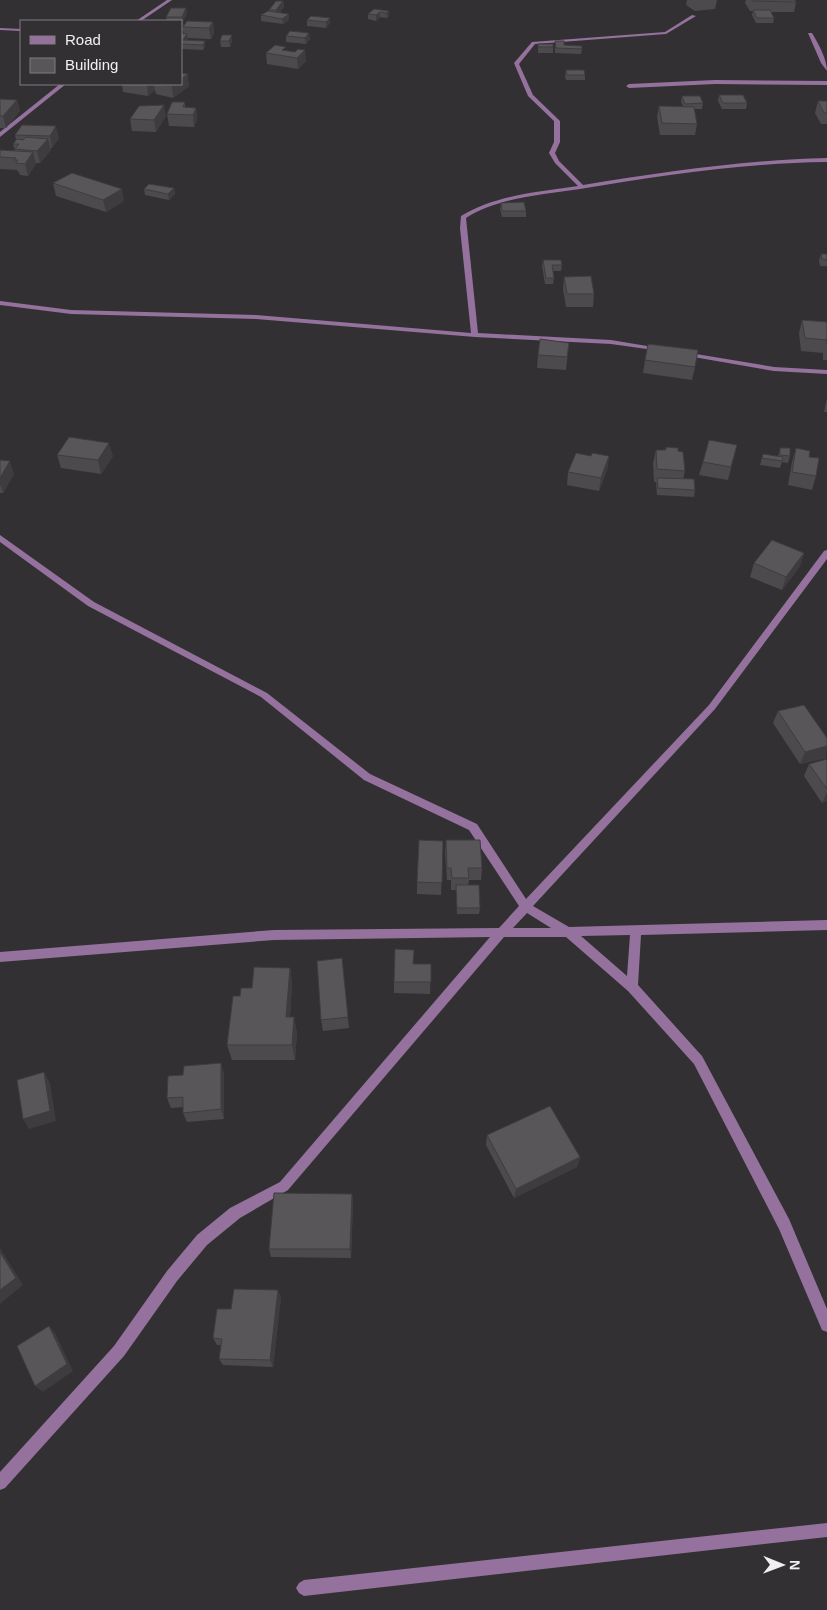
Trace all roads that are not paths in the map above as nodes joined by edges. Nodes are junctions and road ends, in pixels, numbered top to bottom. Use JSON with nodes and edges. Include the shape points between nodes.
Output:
{"nodes":[{"id":1,"x":170,"y":0,"type":"edge"},
{"id":2,"x":694,"y":16,"type":"dead end"},
{"id":3,"x":140,"y":20,"type":"edge"},
{"id":4,"x":0,"y":29,"type":"edge"},
{"id":5,"x":20,"y":30,"type":"edge"},
{"id":6,"x":810,"y":34,"type":"dead end"},
{"id":7,"x":827,"y":69,"type":"edge"},
{"id":8,"x":827,"y":83,"type":"edge"},
{"id":9,"x":62,"y":85,"type":"edge"},
{"id":10,"x":629,"y":86,"type":"dead end"},
{"id":11,"x":0,"y":135,"type":"edge"},
{"id":12,"x":827,"y":160,"type":"edge"},
{"id":13,"x":582,"y":187,"type":"junction"},
{"id":14,"x":0,"y":303,"type":"edge"},
{"id":15,"x":475,"y":335,"type":"junction"},
{"id":16,"x":669,"y":352,"type":"edge"},
{"id":17,"x":678,"y":353,"type":"edge"},
{"id":18,"x":827,"y":372,"type":"edge"},
{"id":19,"x":0,"y":538,"type":"edge"},
{"id":20,"x":827,"y":553,"type":"edge"},
{"id":21,"x":526,"y":907,"type":"junction"},
{"id":22,"x":827,"y":925,"type":"edge"},
{"id":23,"x":636,"y":930,"type":"junction"},
{"id":24,"x":568,"y":932,"type":"junction"},
{"id":25,"x":501,"y":933,"type":"junction"},
{"id":26,"x":0,"y":956,"type":"edge"},
{"id":27,"x":632,"y":987,"type":"junction"},
{"id":28,"x":827,"y":1325,"type":"edge"},
{"id":29,"x":0,"y":1483,"type":"edge"},
{"id":30,"x":827,"y":1530,"type":"edge"},
{"id":31,"x":304,"y":1588,"type":"dead end"}],
"edges":[{"from":1,"to":3,"type":"street"},
{"from":2,"to":13,"type":"street","via":[[666,33],[534,44],[516,64],[531,96],[558,122],[557,142],[552,153]]},
{"from":4,"to":5,"type":"street"},
{"from":6,"to":7,"type":"street"},
{"from":8,"to":10,"type":"street","via":[[715,82]]},
{"from":9,"to":11,"type":"street"},
{"from":12,"to":13,"type":"street","via":[[775,162],[656,175]]},
{"from":13,"to":15,"type":"street","via":[[517,198],[473,210],[463,217]]},
{"from":14,"to":15,"type":"street","via":[[71,312],[256,316]]},
{"from":15,"to":16,"type":"street","via":[[611,342]]},
{"from":17,"to":18,"type":"street","via":[[774,369]]},
{"from":19,"to":21,"type":"street","via":[[91,604],[264,695],[367,776],[472,827]]},
{"from":20,"to":21,"type":"street","via":[[712,707]]},
{"from":21,"to":24,"type":"street"},
{"from":21,"to":25,"type":"street"},
{"from":22,"to":23,"type":"street"},
{"from":23,"to":24,"type":"street"},
{"from":23,"to":27,"type":"street"},
{"from":24,"to":25,"type":"street"},
{"from":24,"to":27,"type":"street"},
{"from":25,"to":26,"type":"street","via":[[274,935]]},
{"from":25,"to":29,"type":"street","via":[[284,1186],[235,1213],[202,1240],[118,1351]]},
{"from":27,"to":28,"type":"street","via":[[698,1060],[784,1224]]},
{"from":30,"to":31,"type":"street"}]}
